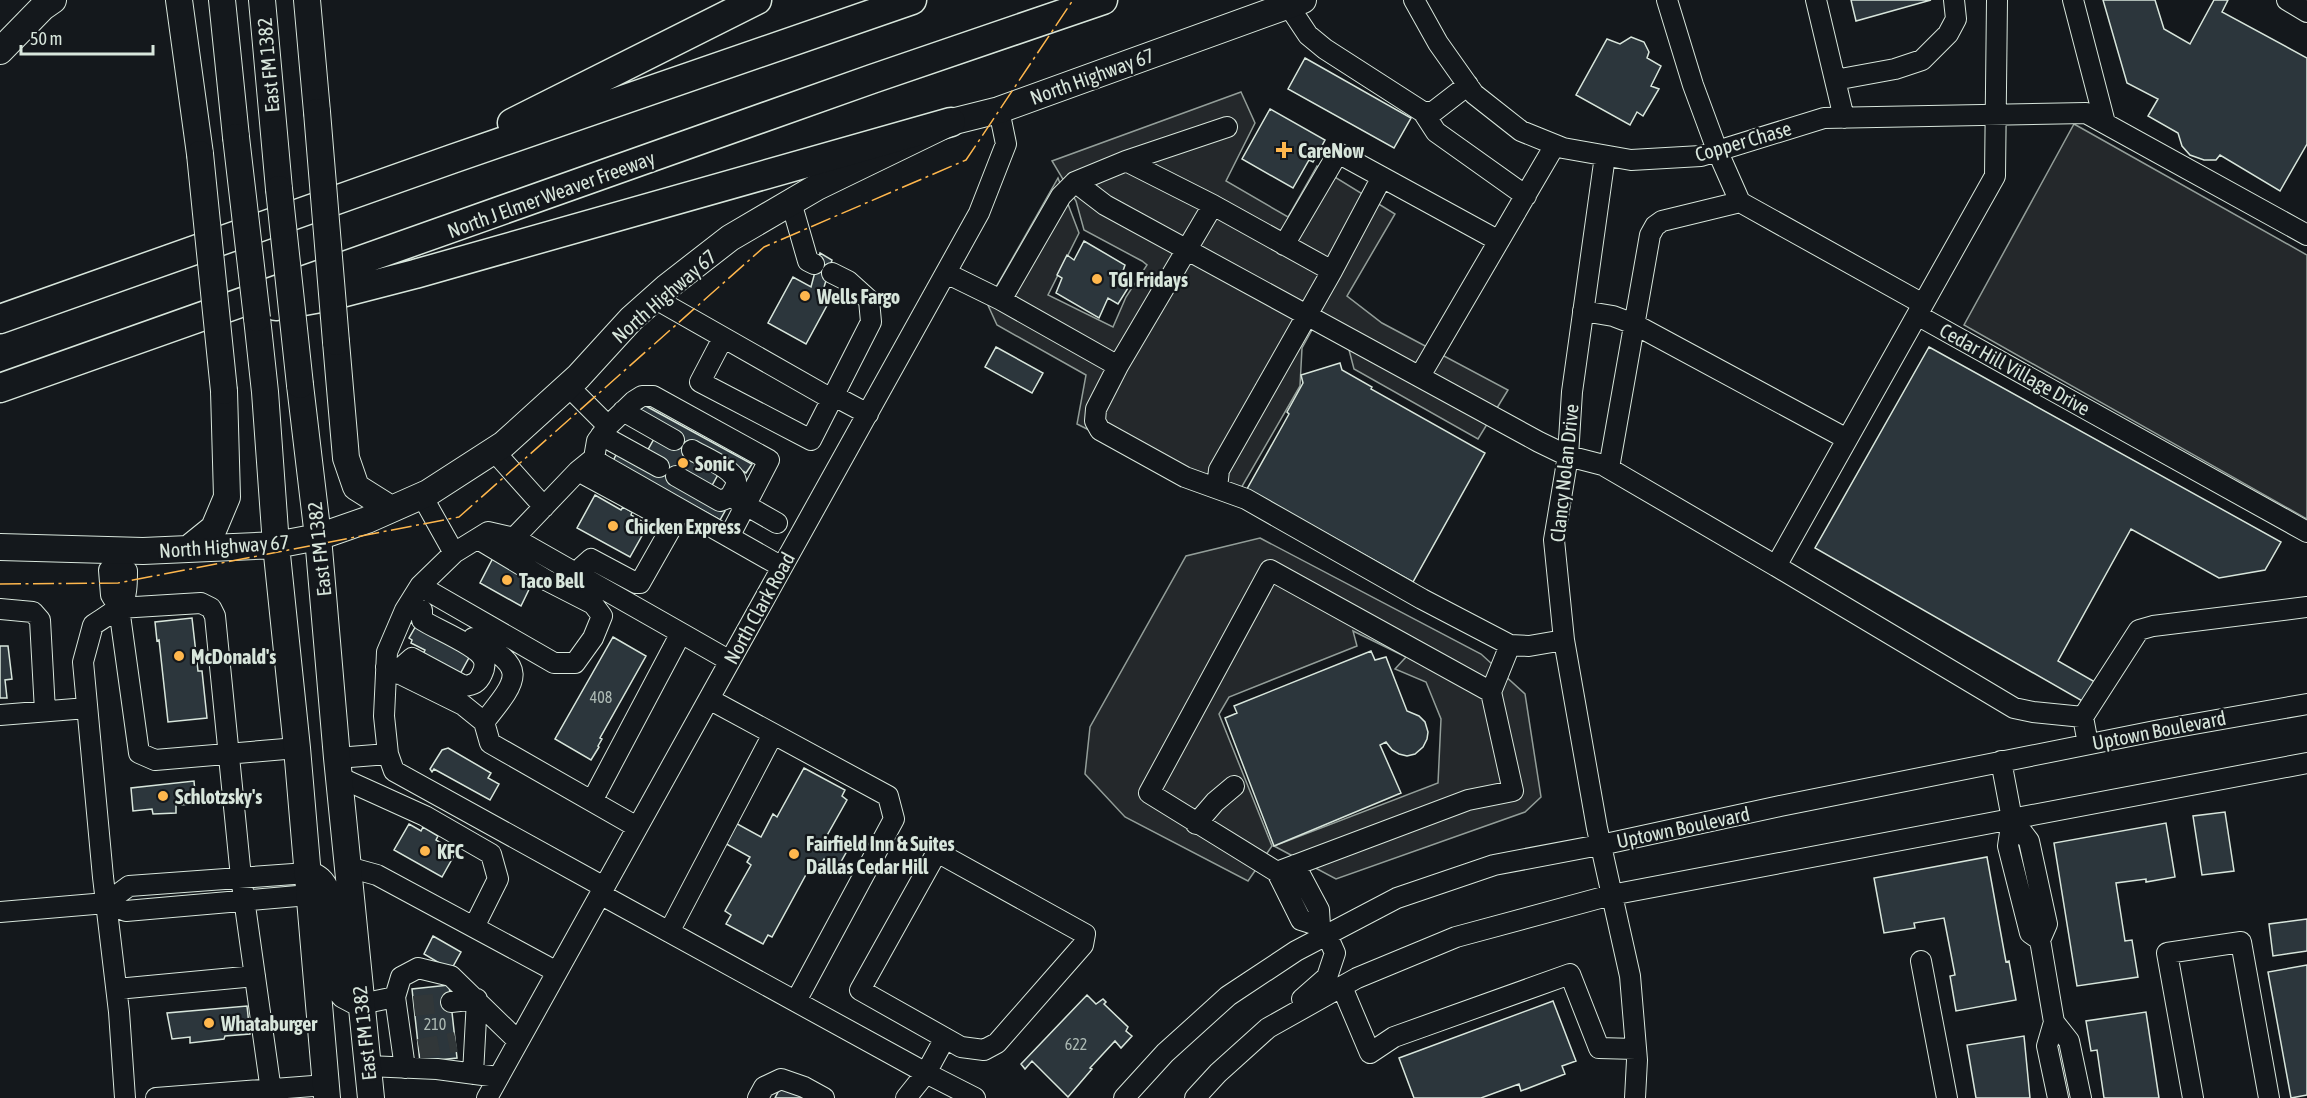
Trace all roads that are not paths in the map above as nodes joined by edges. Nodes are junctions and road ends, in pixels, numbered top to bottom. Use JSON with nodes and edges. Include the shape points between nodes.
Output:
{"nodes":[{"id":1,"x":53,"y":0,"type":"edge"},
{"id":2,"x":179,"y":0,"type":"edge"},
{"id":3,"x":222,"y":0,"type":"edge"},
{"id":4,"x":262,"y":0,"type":"edge"},
{"id":5,"x":307,"y":0,"type":"edge"},
{"id":6,"x":757,"y":0,"type":"edge"},
{"id":7,"x":912,"y":0,"type":"edge"},
{"id":8,"x":1103,"y":0,"type":"edge"},
{"id":9,"x":1414,"y":0,"type":"edge"},
{"id":10,"x":1667,"y":0,"type":"edge"},
{"id":11,"x":1816,"y":0,"type":"edge"},
{"id":12,"x":1954,"y":0,"type":"edge"},
{"id":13,"x":1997,"y":0,"type":"edge"},
{"id":14,"x":2073,"y":0,"type":"edge"},
{"id":15,"x":2287,"y":0,"type":"edge"},
{"id":16,"x":1296,"y":3,"type":"edge"},
{"id":17,"x":2307,"y":12,"type":"edge"},
{"id":18,"x":4,"y":38,"type":"edge"},
{"id":19,"x":1835,"y":80,"type":"junction"},
{"id":20,"x":1468,"y":85,"type":"junction"},
{"id":21,"x":999,"y":110,"type":"junction"},
{"id":22,"x":1423,"y":112,"type":"junction"},
{"id":23,"x":1997,"y":114,"type":"junction"},
{"id":24,"x":1844,"y":118,"type":"junction"},
{"id":25,"x":951,"y":122,"type":"junction"},
{"id":26,"x":2105,"y":123,"type":"junction"},
{"id":27,"x":1227,"y":127,"type":"dead end"},
{"id":28,"x":1555,"y":145,"type":"junction"},
{"id":29,"x":1717,"y":150,"type":"junction"},
{"id":30,"x":1605,"y":156,"type":"junction"},
{"id":31,"x":452,"y":159,"type":"junction"},
{"id":32,"x":1126,"y":161,"type":"junction"},
{"id":33,"x":1382,"y":177,"type":"junction"},
{"id":34,"x":1075,"y":182,"type":"junction"},
{"id":35,"x":1526,"y":196,"type":"junction"},
{"id":36,"x":791,"y":202,"type":"junction"},
{"id":37,"x":1740,"y":202,"type":"junction"},
{"id":38,"x":1213,"y":205,"type":"junction"},
{"id":39,"x":2307,"y":235,"type":"edge"},
{"id":40,"x":1500,"y":241,"type":"junction"},
{"id":41,"x":1284,"y":245,"type":"junction"},
{"id":42,"x":1186,"y":249,"type":"junction"},
{"id":43,"x":814,"y":264,"type":"dead end"},
{"id":44,"x":1332,"y":271,"type":"junction"},
{"id":45,"x":832,"y":273,"type":"dead end"},
{"id":46,"x":946,"y":273,"type":"junction"},
{"id":47,"x":654,"y":298,"type":"junction"},
{"id":48,"x":1001,"y":300,"type":"junction"},
{"id":49,"x":1920,"y":310,"type":"junction"},
{"id":50,"x":1583,"y":311,"type":"junction"},
{"id":51,"x":1307,"y":315,"type":"junction"},
{"id":52,"x":0,"y":319,"type":"edge"},
{"id":53,"x":192,"y":322,"type":"junction"},
{"id":54,"x":1634,"y":324,"type":"junction"},
{"id":55,"x":723,"y":338,"type":"junction"},
{"id":56,"x":1118,"y":366,"type":"junction"},
{"id":57,"x":1420,"y":376,"type":"junction"},
{"id":58,"x":568,"y":386,"type":"junction"},
{"id":59,"x":0,"y":388,"type":"edge"},
{"id":60,"x":834,"y":396,"type":"junction"},
{"id":61,"x":623,"y":411,"type":"junction"},
{"id":62,"x":868,"y":414,"type":"junction"},
{"id":63,"x":605,"y":430,"type":"junction"},
{"id":64,"x":1847,"y":439,"type":"junction"},
{"id":65,"x":674,"y":440,"type":"dead end"},
{"id":66,"x":692,"y":450,"type":"dead end"},
{"id":67,"x":494,"y":451,"type":"junction"},
{"id":68,"x":1568,"y":456,"type":"junction"},
{"id":69,"x":594,"y":458,"type":"junction"},
{"id":70,"x":1609,"y":468,"type":"junction"},
{"id":71,"x":586,"y":475,"type":"junction"},
{"id":72,"x":1217,"y":488,"type":"junction"},
{"id":73,"x":422,"y":496,"type":"junction"},
{"id":74,"x":738,"y":501,"type":"junction"},
{"id":75,"x":544,"y":507,"type":"junction"},
{"id":76,"x":392,"y":509,"type":"junction"},
{"id":77,"x":777,"y":523,"type":"dead end"},
{"id":78,"x":2307,"y":532,"type":"edge"},
{"id":79,"x":318,"y":537,"type":"junction"},
{"id":80,"x":729,"y":537,"type":"junction"},
{"id":81,"x":514,"y":538,"type":"junction"},
{"id":82,"x":478,"y":539,"type":"junction"},
{"id":83,"x":276,"y":545,"type":"junction"},
{"id":84,"x":0,"y":547,"type":"edge"},
{"id":85,"x":188,"y":549,"type":"junction"},
{"id":86,"x":454,"y":553,"type":"junction"},
{"id":87,"x":117,"y":556,"type":"junction"},
{"id":88,"x":1776,"y":566,"type":"junction"},
{"id":89,"x":782,"y":567,"type":"junction"},
{"id":90,"x":578,"y":574,"type":"junction"},
{"id":91,"x":417,"y":600,"type":"junction"},
{"id":92,"x":2307,"y":607,"type":"edge"},
{"id":93,"x":119,"y":608,"type":"junction"},
{"id":94,"x":0,"y":609,"type":"edge"},
{"id":95,"x":681,"y":633,"type":"junction"},
{"id":96,"x":1564,"y":640,"type":"junction"},
{"id":97,"x":1510,"y":645,"type":"junction"},
{"id":98,"x":730,"y":661,"type":"junction"},
{"id":99,"x":393,"y":670,"type":"junction"},
{"id":100,"x":1491,"y":692,"type":"junction"},
{"id":101,"x":709,"y":699,"type":"junction"},
{"id":102,"x":2307,"y":704,"type":"edge"},
{"id":103,"x":87,"y":708,"type":"junction"},
{"id":104,"x":45,"y":711,"type":"junction"},
{"id":105,"x":0,"y":715,"type":"edge"},
{"id":106,"x":2083,"y":717,"type":"junction"},
{"id":107,"x":484,"y":722,"type":"junction"},
{"id":108,"x":773,"y":734,"type":"junction"},
{"id":109,"x":2088,"y":744,"type":"junction"},
{"id":110,"x":297,"y":748,"type":"junction"},
{"id":111,"x":227,"y":754,"type":"junction"},
{"id":112,"x":388,"y":754,"type":"junction"},
{"id":113,"x":2001,"y":761,"type":"junction"},
{"id":114,"x":2307,"y":763,"type":"edge"},
{"id":115,"x":338,"y":767,"type":"junction"},
{"id":116,"x":1234,"y":786,"type":"dead end"},
{"id":117,"x":592,"y":801,"type":"junction"},
{"id":118,"x":303,"y":818,"type":"junction"},
{"id":119,"x":2012,"y":819,"type":"junction"},
{"id":120,"x":1196,"y":824,"type":"junction"},
{"id":121,"x":637,"y":827,"type":"junction"},
{"id":122,"x":1600,"y":845,"type":"junction"},
{"id":123,"x":348,"y":867,"type":"junction"},
{"id":124,"x":1286,"y":868,"type":"junction"},
{"id":125,"x":241,"y":877,"type":"junction"},
{"id":126,"x":308,"y":884,"type":"junction"},
{"id":127,"x":602,"y":890,"type":"junction"},
{"id":128,"x":1611,"y":895,"type":"junction"},
{"id":129,"x":245,"y":901,"type":"junction"},
{"id":130,"x":106,"y":903,"type":"junction"},
{"id":131,"x":0,"y":912,"type":"edge"},
{"id":132,"x":474,"y":927,"type":"junction"},
{"id":133,"x":1324,"y":931,"type":"junction"},
{"id":134,"x":669,"y":932,"type":"junction"},
{"id":135,"x":1921,"y":961,"type":"dead end"},
{"id":136,"x":557,"y":972,"type":"junction"},
{"id":137,"x":255,"y":976,"type":"junction"},
{"id":138,"x":1342,"y":987,"type":"junction"},
{"id":139,"x":117,"y":989,"type":"junction"},
{"id":140,"x":477,"y":999,"type":"junction"},
{"id":141,"x":796,"y":1001,"type":"junction"},
{"id":142,"x":451,"y":1002,"type":"tunnel mouth"},
{"id":143,"x":362,"y":1004,"type":"junction"},
{"id":144,"x":402,"y":1004,"type":"junction"},
{"id":145,"x":2054,"y":1022,"type":"junction"},
{"id":146,"x":1268,"y":1028,"type":"junction"},
{"id":147,"x":945,"y":1038,"type":"junction"},
{"id":148,"x":519,"y":1041,"type":"junction"},
{"id":149,"x":1636,"y":1049,"type":"junction"},
{"id":150,"x":409,"y":1056,"type":"junction"},
{"id":151,"x":368,"y":1066,"type":"junction"},
{"id":152,"x":926,"y":1073,"type":"junction"},
{"id":153,"x":473,"y":1074,"type":"junction"},
{"id":154,"x":498,"y":1077,"type":"junction"},
{"id":155,"x":326,"y":1091,"type":"edge"},
{"id":156,"x":272,"y":1094,"type":"edge"},
{"id":157,"x":125,"y":1098,"type":"edge"},
{"id":158,"x":156,"y":1098,"type":"edge"},
{"id":159,"x":371,"y":1098,"type":"edge"},
{"id":160,"x":487,"y":1098,"type":"edge"},
{"id":161,"x":758,"y":1098,"type":"edge"},
{"id":162,"x":824,"y":1098,"type":"edge"},
{"id":163,"x":906,"y":1098,"type":"edge"},
{"id":164,"x":975,"y":1098,"type":"edge"},
{"id":165,"x":1124,"y":1098,"type":"edge"},
{"id":166,"x":1195,"y":1098,"type":"edge"},
{"id":167,"x":1635,"y":1098,"type":"edge"},
{"id":168,"x":1947,"y":1098,"type":"edge"},
{"id":169,"x":2058,"y":1098,"type":"edge"},
{"id":170,"x":2081,"y":1098,"type":"edge"},
{"id":171,"x":2193,"y":1098,"type":"edge"},
{"id":172,"x":2269,"y":1098,"type":"edge"}],
"edges":[{"from":1,"to":18,"type":"main road"},
{"from":2,"to":85,"type":"main road","bridge":true,"via":[[200,154],[224,391],[227,497],[214,528]]},
{"from":3,"to":83,"type":"main road","name":"East FM 1382","bridge":true,"via":[[266,392]]},
{"from":4,"to":79,"type":"main road","name":"East FM 1382","bridge":true},
{"from":5,"to":76,"type":"main road","bridge":true,"via":[[346,458],[356,487]]},
{"from":6,"to":31,"type":"highway","via":[[467,145]]},
{"from":7,"to":31,"type":"highway"},
{"from":8,"to":53,"type":"highway","name":"North J Elmer Weaver Freeway"},
{"from":9,"to":20,"type":"street","name":"Copper Chase"},
{"from":10,"to":29,"type":"street","via":[[1692,85]]},
{"from":11,"to":19,"type":"street"},
{"from":12,"to":19,"type":"street","via":[[1956,19],[1948,34],[1922,60]]},
{"from":13,"to":23,"type":"street","name":"Cedar Hill Village Drive"},
{"from":14,"to":26,"type":"street"},
{"from":15,"to":17,"type":"street"},
{"from":16,"to":21,"type":"main road","name":"North Highway 67"},
{"from":16,"to":22,"type":"street","via":[[1308,35]]},
{"from":19,"to":24,"type":"street"},
{"from":20,"to":22,"type":"street","via":[[1433,112]]},
{"from":20,"to":28,"type":"street","name":"Copper Chase","via":[[1521,131]]},
{"from":21,"to":25,"type":"main road","name":"North Highway 67"},
{"from":21,"to":46,"type":"street","name":"North Clark Road","via":[[1006,144],[978,213]]},
{"from":22,"to":35,"type":"street","via":[[1436,132]]},
{"from":23,"to":24,"type":"street","name":"Copper Chase"},
{"from":23,"to":26,"type":"street","name":"Copper Chase","via":[[2086,113]]},
{"from":23,"to":49,"type":"street","name":"Cedar Hill Village Drive","via":[[1995,176]]},
{"from":24,"to":29,"type":"street","name":"Copper Chase","via":[[1824,118]]},
{"from":25,"to":36,"type":"main road","name":"North Highway 67"},
{"from":25,"to":53,"type":"highway","via":[[415,274],[326,297]]},
{"from":26,"to":39,"type":"street","name":"Copper Chase"},
{"from":27,"to":32,"type":"street"},
{"from":28,"to":30,"type":"street","name":"Copper Chase"},
{"from":28,"to":35,"type":"street"},
{"from":29,"to":30,"type":"street","name":"Copper Chase","via":[[1701,156],[1631,160]]},
{"from":29,"to":37,"type":"street"},
{"from":30,"to":50,"type":"street","name":"Clancy Nolan Drive"},
{"from":31,"to":52,"type":"highway"},
{"from":32,"to":34,"type":"street"},
{"from":32,"to":38,"type":"street"},
{"from":33,"to":40,"type":"street"},
{"from":33,"to":41,"type":"street","via":[[1338,153]]},
{"from":33,"to":44,"type":"street"},
{"from":34,"to":42,"type":"street","via":[[1105,205]]},
{"from":34,"to":48,"type":"street","via":[[1061,196]]},
{"from":35,"to":40,"type":"street"},
{"from":36,"to":43,"type":"street","via":[[808,261]]},
{"from":36,"to":47,"type":"main road","name":"North Highway 67","via":[[730,238]]},
{"from":37,"to":49,"type":"street"},
{"from":37,"to":54,"type":"street","via":[[1655,226],[1650,235]]},
{"from":38,"to":41,"type":"street"},
{"from":38,"to":42,"type":"street"},
{"from":40,"to":57,"type":"street"},
{"from":41,"to":44,"type":"street"},
{"from":42,"to":51,"type":"street"},
{"from":42,"to":56,"type":"street"},
{"from":44,"to":51,"type":"street"},
{"from":45,"to":60,"type":"street","via":[[848,280],[869,300],[871,322]]},
{"from":46,"to":48,"type":"street"},
{"from":46,"to":62,"type":"street","name":"North Clark Road"},
{"from":47,"to":55,"type":"street"},
{"from":47,"to":58,"type":"main road","name":"North Highway 67"},
{"from":48,"to":56,"type":"street"},
{"from":49,"to":64,"type":"street"},
{"from":49,"to":78,"type":"street","name":"Cedar Hill Village Drive"},
{"from":50,"to":54,"type":"street"},
{"from":50,"to":68,"type":"street","name":"Clancy Nolan Drive"},
{"from":51,"to":57,"type":"street"},
{"from":51,"to":72,"type":"street","via":[[1219,470]]},
{"from":53,"to":59,"type":"highway","name":"North J Elmer Weaver Freeway"},
{"from":54,"to":64,"type":"street"},
{"from":54,"to":70,"type":"street"},
{"from":55,"to":60,"type":"street","via":[[828,398]]},
{"from":55,"to":60,"type":"street","via":[[700,382],[811,440]]},
{"from":56,"to":72,"type":"street","via":[[1096,409],[1095,421],[1100,430],[1185,477]]},
{"from":57,"to":68,"type":"street"},
{"from":58,"to":63,"type":"street"},
{"from":58,"to":67,"type":"main road","name":"North Highway 67"},
{"from":60,"to":62,"type":"street"},
{"from":61,"to":63,"type":"street"},
{"from":61,"to":65,"type":"street"},
{"from":61,"to":74,"type":"street","via":[[642,396],[653,396],[769,460]]},
{"from":62,"to":89,"type":"street","name":"North Clark Road"},
{"from":63,"to":69,"type":"street","via":[[597,441]]},
{"from":63,"to":74,"type":"street","via":[[720,501]]},
{"from":64,"to":88,"type":"street"},
{"from":66,"to":74,"type":"street","via":[[735,476]]},
{"from":67,"to":73,"type":"main road","name":"North Highway 67"},
{"from":67,"to":75,"type":"street"},
{"from":68,"to":70,"type":"street"},
{"from":68,"to":96,"type":"street","name":"Clancy Nolan Drive","via":[[1554,540]]},
{"from":69,"to":71,"type":"street"},
{"from":69,"to":80,"type":"street"},
{"from":70,"to":88,"type":"street"},
{"from":71,"to":75,"type":"street"},
{"from":71,"to":90,"type":"street","via":[[674,523],[640,583],[591,559]]},
{"from":72,"to":97,"type":"street","via":[[1246,499]]},
{"from":73,"to":76,"type":"main road","name":"North Highway 67"},
{"from":73,"to":86,"type":"street"},
{"from":74,"to":77,"type":"street"},
{"from":74,"to":80,"type":"street"},
{"from":75,"to":81,"type":"street"},
{"from":76,"to":79,"type":"main road","name":"North Highway 67"},
{"from":79,"to":83,"type":"main road","name":"North Highway 67"},
{"from":79,"to":115,"type":"main road","name":"East FM 1382"},
{"from":80,"to":89,"type":"street"},
{"from":81,"to":82,"type":"street","via":[[488,532]]},
{"from":81,"to":90,"type":"street"},
{"from":82,"to":86,"type":"street"},
{"from":82,"to":91,"type":"street","via":[[593,604],[602,616],[575,663],[554,663]]},
{"from":83,"to":85,"type":"main road","name":"North Highway 67"},
{"from":83,"to":110,"type":"main road","name":"East FM 1382"},
{"from":84,"to":87,"type":"main road","name":"North Highway 67"},
{"from":85,"to":87,"type":"main road","name":"North Highway 67"},
{"from":86,"to":91,"type":"street"},
{"from":87,"to":93,"type":"street","via":[[128,571],[127,595]]},
{"from":88,"to":106,"type":"street","via":[[2014,708]]},
{"from":89,"to":98,"type":"street","name":"North Clark Road"},
{"from":90,"to":95,"type":"street"},
{"from":91,"to":99,"type":"street","via":[[387,652]]},
{"from":91,"to":99,"type":"street","via":[[422,620],[472,648],[482,657],[484,668],[471,686],[464,686],[412,658]]},
{"from":91,"to":107,"type":"street","via":[[512,665],[504,696]]},
{"from":92,"to":106,"type":"street","via":[[2139,630]]},
{"from":93,"to":103,"type":"street","via":[[93,625],[83,662]]},
{"from":93,"to":111,"type":"street","via":[[139,753],[156,760]]},
{"from":93,"to":111,"type":"street","via":[[201,603],[211,608],[215,616]]},
{"from":94,"to":104,"type":"street","via":[[33,612],[40,620]]},
{"from":95,"to":98,"type":"street"},
{"from":95,"to":117,"type":"street"},
{"from":96,"to":97,"type":"street"},
{"from":96,"to":122,"type":"street","name":"Clancy Nolan Drive"},
{"from":97,"to":100,"type":"street"},
{"from":98,"to":101,"type":"street","name":"North Clark Road"},
{"from":99,"to":107,"type":"street","via":[[463,705]]},
{"from":99,"to":112,"type":"street","via":[[384,716]]},
{"from":100,"to":120,"type":"street","via":[[1270,570],[1149,793]]},
{"from":100,"to":124,"type":"street","via":[[1513,791],[1468,801]]},
{"from":101,"to":108,"type":"street"},
{"from":101,"to":121,"type":"street","name":"North Clark Road"},
{"from":102,"to":109,"type":"street","name":"Uptown Boulevard"},
{"from":103,"to":104,"type":"street"},
{"from":103,"to":130,"type":"street"},
{"from":104,"to":105,"type":"street"},
{"from":106,"to":109,"type":"street"},
{"from":107,"to":117,"type":"street","via":[[490,743]]},
{"from":108,"to":134,"type":"street"},
{"from":108,"to":141,"type":"street","via":[[888,796],[894,819]]},
{"from":109,"to":113,"type":"street","name":"Uptown Boulevard"},
{"from":110,"to":111,"type":"street"},
{"from":110,"to":118,"type":"main road","name":"East FM 1382"},
{"from":111,"to":125,"type":"street"},
{"from":112,"to":115,"type":"street"},
{"from":112,"to":127,"type":"street","via":[[394,771]]},
{"from":113,"to":119,"type":"street"},
{"from":113,"to":122,"type":"street","name":"Uptown Boulevard"},
{"from":114,"to":119,"type":"street"},
{"from":115,"to":123,"type":"main road","name":"East FM 1382"},
{"from":115,"to":132,"type":"street","via":[[491,854],[498,879]]},
{"from":116,"to":120,"type":"street"},
{"from":117,"to":121,"type":"street"},
{"from":118,"to":123,"type":"main road","via":[[329,852]]},
{"from":118,"to":126,"type":"main road","name":"East FM 1382"},
{"from":119,"to":128,"type":"street"},
{"from":119,"to":145,"type":"street","via":[[2008,846],[2030,933],[2040,940]]},
{"from":120,"to":124,"type":"street"},
{"from":121,"to":127,"type":"street","name":"North Clark Road"},
{"from":122,"to":128,"type":"street","name":"Clancy Nolan Drive"},
{"from":122,"to":133,"type":"street","name":"Uptown Boulevard","via":[[1494,865],[1397,898]]},
{"from":123,"to":132,"type":"street","via":[[377,875]]},
{"from":123,"to":143,"type":"main road","name":"East FM 1382"},
{"from":124,"to":133,"type":"street","via":[[1301,920]]},
{"from":125,"to":126,"type":"street"},
{"from":125,"to":129,"type":"street"},
{"from":125,"to":130,"type":"street","via":[[129,885]]},
{"from":126,"to":129,"type":"street"},
{"from":126,"to":143,"type":"main road","via":[[321,881],[331,901],[340,990]]},
{"from":126,"to":155,"type":"main road","name":"East FM 1382"},
{"from":127,"to":134,"type":"street"},
{"from":127,"to":136,"type":"street","name":"North Clark Road"},
{"from":128,"to":138,"type":"street","via":[[1456,937]]},
{"from":128,"to":149,"type":"street","name":"Clancy Nolan Drive","via":[[1630,976]]},
{"from":129,"to":130,"type":"street","via":[[126,911]]},
{"from":129,"to":137,"type":"street"},
{"from":130,"to":131,"type":"street"},
{"from":130,"to":139,"type":"street"},
{"from":132,"to":136,"type":"street"},
{"from":133,"to":146,"type":"street","via":[[1335,953],[1327,977]]},
{"from":133,"to":165,"type":"street","name":"Uptown Boulevard","via":[[1228,996],[1165,1053]]},
{"from":134,"to":141,"type":"street"},
{"from":135,"to":168,"type":"street"},
{"from":136,"to":148,"type":"street","name":"North Clark Road"},
{"from":137,"to":139,"type":"street"},
{"from":137,"to":156,"type":"street"},
{"from":138,"to":146,"type":"street"},
{"from":138,"to":149,"type":"street","via":[[1370,1053],[1394,1037],[1570,974],[1599,1048]]},
{"from":139,"to":157,"type":"street"},
{"from":140,"to":142,"type":"street"},
{"from":140,"to":144,"type":"street","via":[[451,976],[418,968],[401,977]]},
{"from":140,"to":148,"type":"street"},
{"from":140,"to":153,"type":"street","via":[[465,1041]]},
{"from":141,"to":152,"type":"street"},
{"from":143,"to":144,"type":"street"},
{"from":143,"to":151,"type":"main road","name":"East FM 1382"},
{"from":144,"to":150,"type":"street"},
{"from":145,"to":169,"type":"street","via":[[2047,1046]]},
{"from":145,"to":170,"type":"street","via":[[2069,1041]]},
{"from":146,"to":166,"type":"street"},
{"from":147,"to":147,"type":"street","via":[[961,1047],[984,1050],[997,1043],[1083,945],[1085,934],[937,852],[860,990]]},
{"from":147,"to":152,"type":"street"},
{"from":148,"to":154,"type":"street","name":"North Clark Road"},
{"from":149,"to":167,"type":"street","name":"Clancy Nolan Drive"},
{"from":150,"to":151,"type":"street"},
{"from":150,"to":153,"type":"street","via":[[438,1069]]},
{"from":151,"to":159,"type":"main road","name":"East FM 1382"},
{"from":152,"to":163,"type":"street"},
{"from":152,"to":164,"type":"street"},
{"from":153,"to":154,"type":"street"},
{"from":154,"to":160,"type":"street","name":"North Clark Road"},
{"from":155,"to":156,"type":"street"},
{"from":156,"to":158,"type":"street"},
{"from":161,"to":162,"type":"street","via":[[764,1087],[782,1079]]},
{"from":171,"to":172,"type":"street","via":[[2167,953],[2241,942]]}]}
